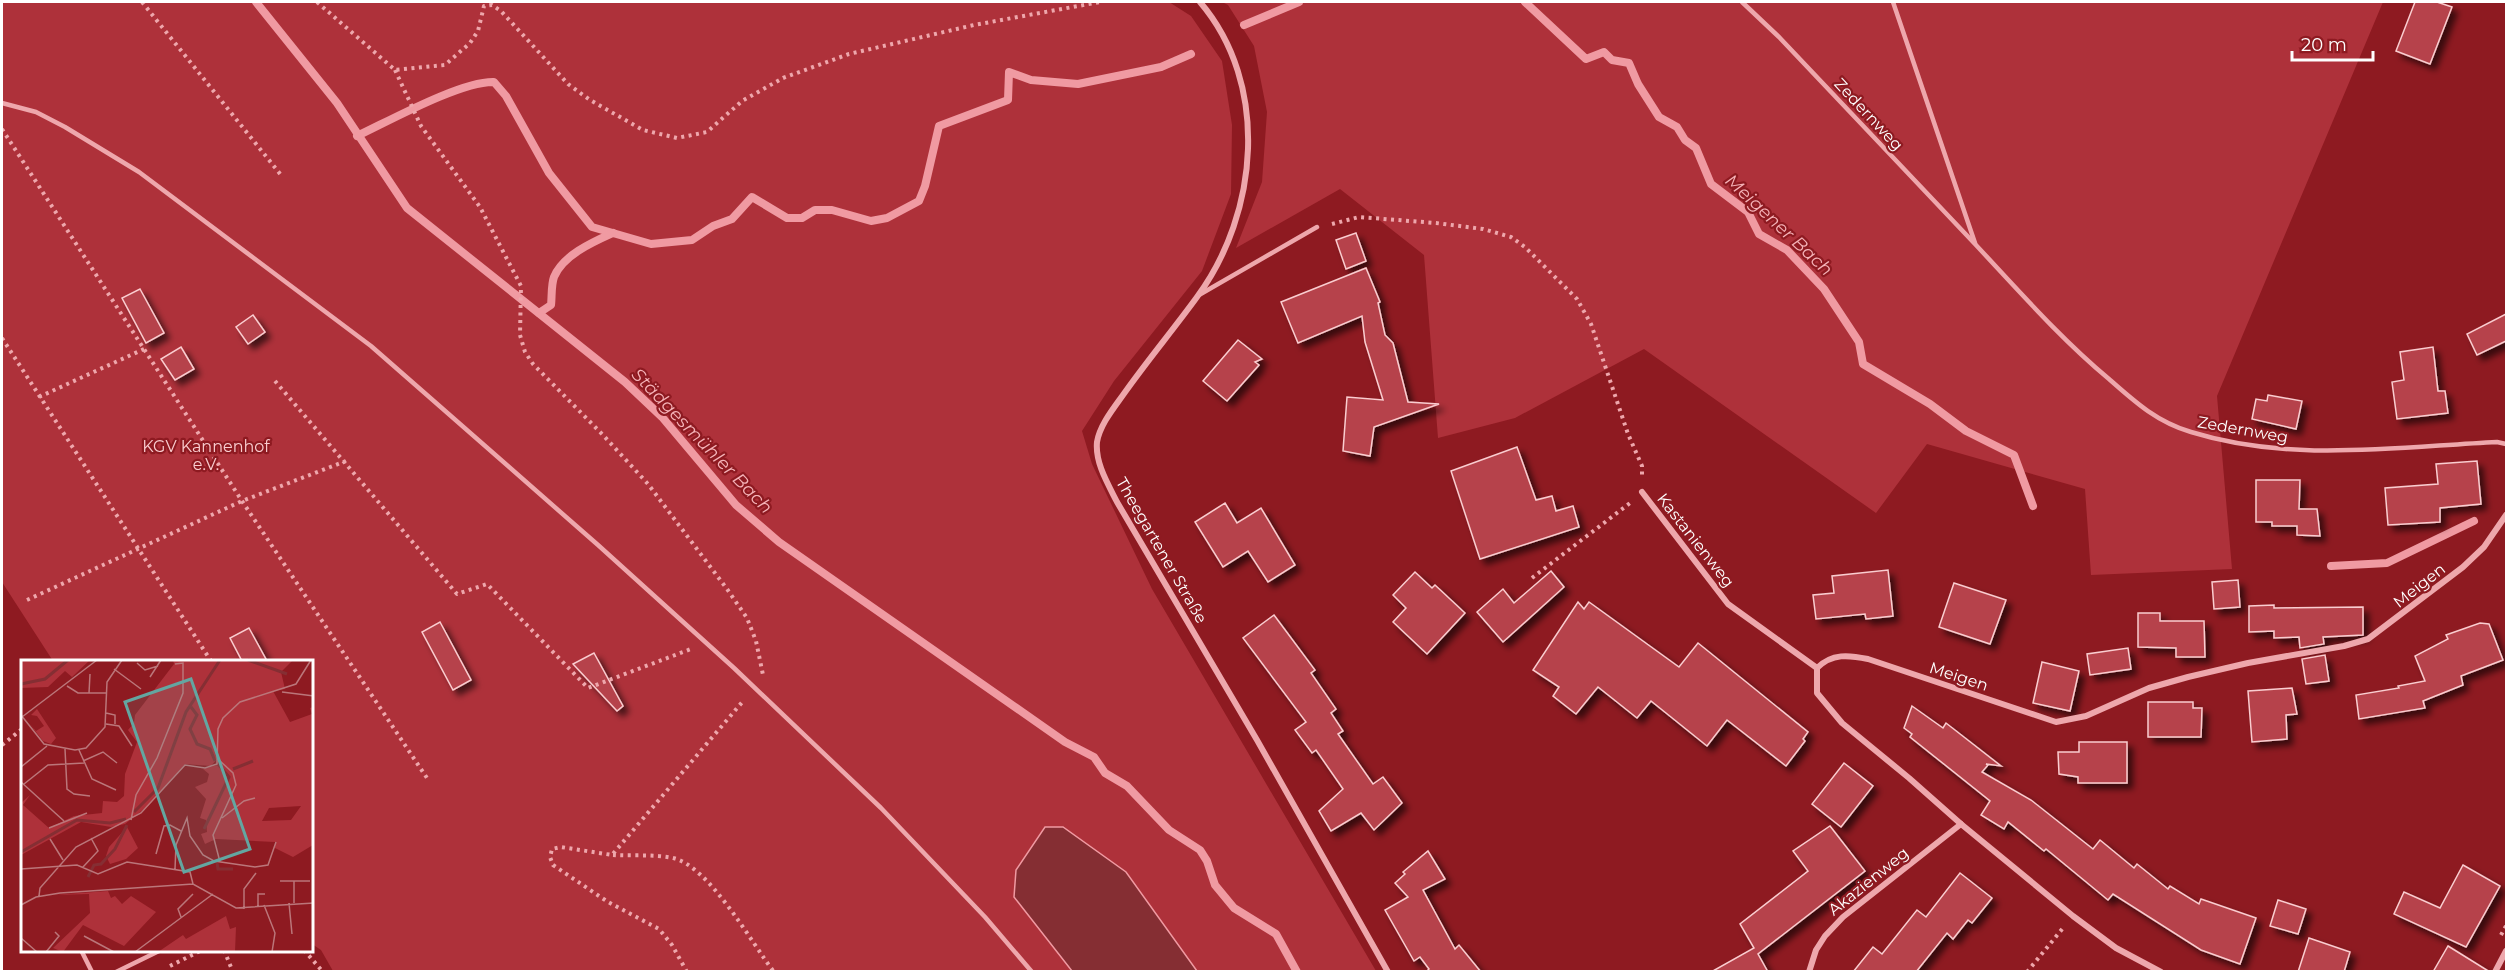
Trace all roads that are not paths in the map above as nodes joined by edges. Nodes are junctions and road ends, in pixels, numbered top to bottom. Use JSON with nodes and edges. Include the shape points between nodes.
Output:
{"nodes":[{"id":1,"x":1200,"y":2,"type":"edge"},
{"id":2,"x":1742,"y":2,"type":"edge"},
{"id":3,"x":1893,"y":2,"type":"edge"},
{"id":4,"x":2,"y":103,"type":"edge"},
{"id":5,"x":1317,"y":227,"type":"road end"},
{"id":6,"x":1976,"y":246,"type":"junction"},
{"id":7,"x":1198,"y":295,"type":"junction"},
{"id":8,"x":2506,"y":444,"type":"edge"},
{"id":9,"x":1642,"y":492,"type":"road end"},
{"id":10,"x":2506,"y":515,"type":"edge"},
{"id":11,"x":1817,"y":668,"type":"junction"},
{"id":12,"x":1960,"y":824,"type":"junction"},
{"id":13,"x":2506,"y":951,"type":"edge"},
{"id":14,"x":82,"y":952,"type":"edge"},
{"id":15,"x":158,"y":952,"type":"edge"},
{"id":16,"x":92,"y":972,"type":"edge"},
{"id":17,"x":116,"y":972,"type":"edge"},
{"id":18,"x":1032,"y":972,"type":"edge"},
{"id":19,"x":1388,"y":972,"type":"edge"},
{"id":20,"x":1809,"y":972,"type":"edge"},
{"id":21,"x":2161,"y":972,"type":"edge"},
{"id":22,"x":2495,"y":972,"type":"edge"}],
"edges":[{"from":1,"to":7,"type":"street","name":"Theegartener Straße","via":[[1229,44],[1236,62],[1248,126],[1245,184],[1235,223]]},
{"from":2,"to":6,"type":"lane","name":"Zedernweg"},
{"from":3,"to":6,"type":"lane","name":"Zedernweg"},
{"from":4,"to":18,"type":"lane","via":[[36,112],[139,172],[371,346],[598,545],[881,808]]},
{"from":5,"to":7,"type":"lane"},
{"from":6,"to":8,"type":"lane","name":"Zedernweg","via":[[2069,346],[2150,414],[2190,432],[2290,450],[2368,451]]},
{"from":7,"to":19,"type":"street","name":"Theegartener Straße","via":[[1106,420],[1097,441],[1100,463],[1117,502]]},
{"from":9,"to":11,"type":"street","name":"Kastanienweg","via":[[1728,604]]},
{"from":10,"to":11,"type":"street","name":"Meigen","via":[[2484,548],[2463,567],[2368,639],[2188,677],[2149,688],[2068,721],[2056,723],[1868,658],[1837,655]]},
{"from":11,"to":12,"type":"street","via":[[1816,693],[1824,704]]},
{"from":12,"to":20,"type":"street","name":"Akazienweg","via":[[1843,917],[1816,950]]},
{"from":12,"to":21,"type":"street","via":[[2116,948]]},
{"from":13,"to":22,"type":"street"},
{"from":14,"to":16,"type":"lane"},
{"from":15,"to":17,"type":"lane"}]}
